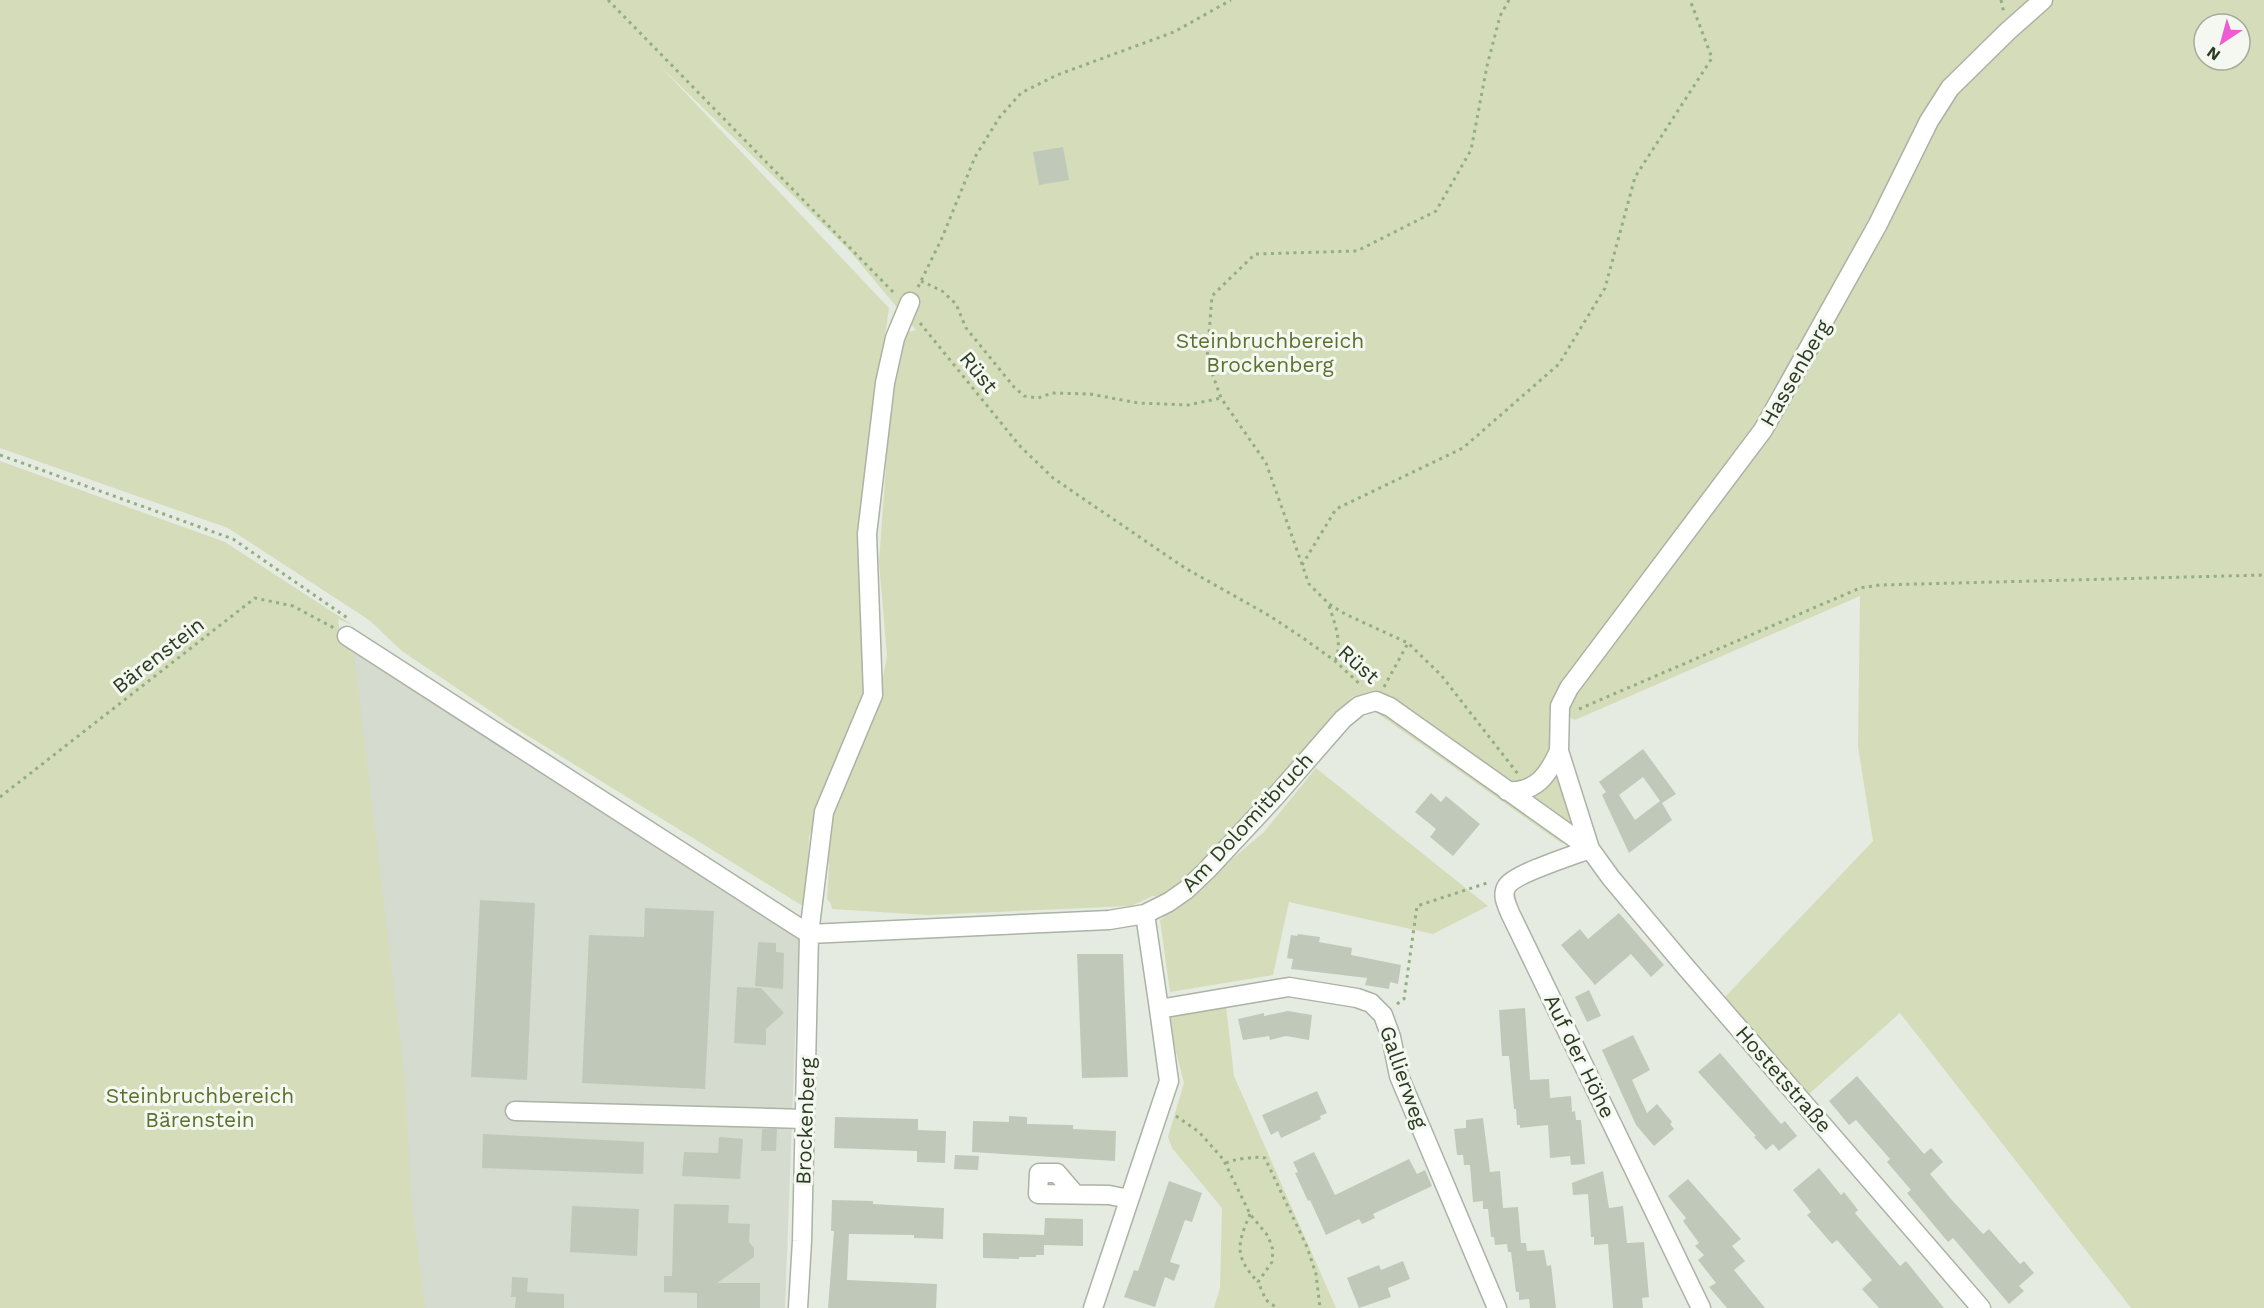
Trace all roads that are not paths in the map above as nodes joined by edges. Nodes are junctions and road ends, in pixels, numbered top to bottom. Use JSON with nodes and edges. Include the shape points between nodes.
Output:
{"nodes":[{"id":1,"x":2043,"y":0,"type":"edge"},
{"id":2,"x":909,"y":304,"type":"road end"},
{"id":3,"x":351,"y":629,"type":"road end"},
{"id":4,"x":1376,"y":701,"type":"joint"},
{"id":5,"x":1559,"y":751,"type":"junction"},
{"id":6,"x":1507,"y":791,"type":"junction"},
{"id":7,"x":1590,"y":849,"type":"junction"},
{"id":8,"x":1145,"y":914,"type":"junction"},
{"id":9,"x":809,"y":934,"type":"junction"},
{"id":10,"x":1158,"y":1009,"type":"junction"},
{"id":11,"x":515,"y":1111,"type":"dead end"},
{"id":12,"x":805,"y":1119,"type":"junction"},
{"id":13,"x":1075,"y":1194,"type":"dead end"},
{"id":14,"x":1129,"y":1199,"type":"junction"},
{"id":15,"x":798,"y":1308,"type":"edge"},
{"id":16,"x":1093,"y":1308,"type":"edge"},
{"id":17,"x":1497,"y":1308,"type":"edge"},
{"id":18,"x":1701,"y":1308,"type":"edge"},
{"id":19,"x":1981,"y":1308,"type":"edge"}],
"edges":[{"from":1,"to":5,"type":"street","name":"Hassenberg","via":[[1950,88],[1763,430],[1569,688],[1560,706]]},
{"from":2,"to":9,"type":"street","name":"Brockenberg","via":[[895,338],[885,383],[867,534],[873,695],[824,812]]},
{"from":3,"to":9,"type":"street"},
{"from":4,"to":6,"type":"street","name":"Hostetstraße"},
{"from":4,"to":8,"type":"street","name":"Am Dolomitbruch","via":[[1359,706],[1343,718],[1186,890]]},
{"from":5,"to":6,"type":"street","via":[[1550,770],[1530,789]]},
{"from":5,"to":7,"type":"street","name":"Hostetstraße"},
{"from":6,"to":7,"type":"street","name":"Hostetstraße"},
{"from":7,"to":18,"type":"street","name":"Auf der Höhe","via":[[1512,881],[1504,897]]},
{"from":7,"to":19,"type":"street","name":"Hostetstraße","via":[[1683,964]]},
{"from":8,"to":9,"type":"street","name":"Am Dolomitbruch","via":[[1109,920]]},
{"from":8,"to":10,"type":"street"},
{"from":9,"to":12,"type":"street","name":"Brockenberg"},
{"from":10,"to":14,"type":"street","via":[[1169,1081]]},
{"from":10,"to":17,"type":"street","name":"Gallierweg","via":[[1289,987],[1371,1003],[1383,1015],[1398,1076]]},
{"from":11,"to":12,"type":"street"},
{"from":12,"to":15,"type":"street","name":"Brockenberg"},
{"from":13,"to":14,"type":"street"},
{"from":14,"to":16,"type":"street"}]}
